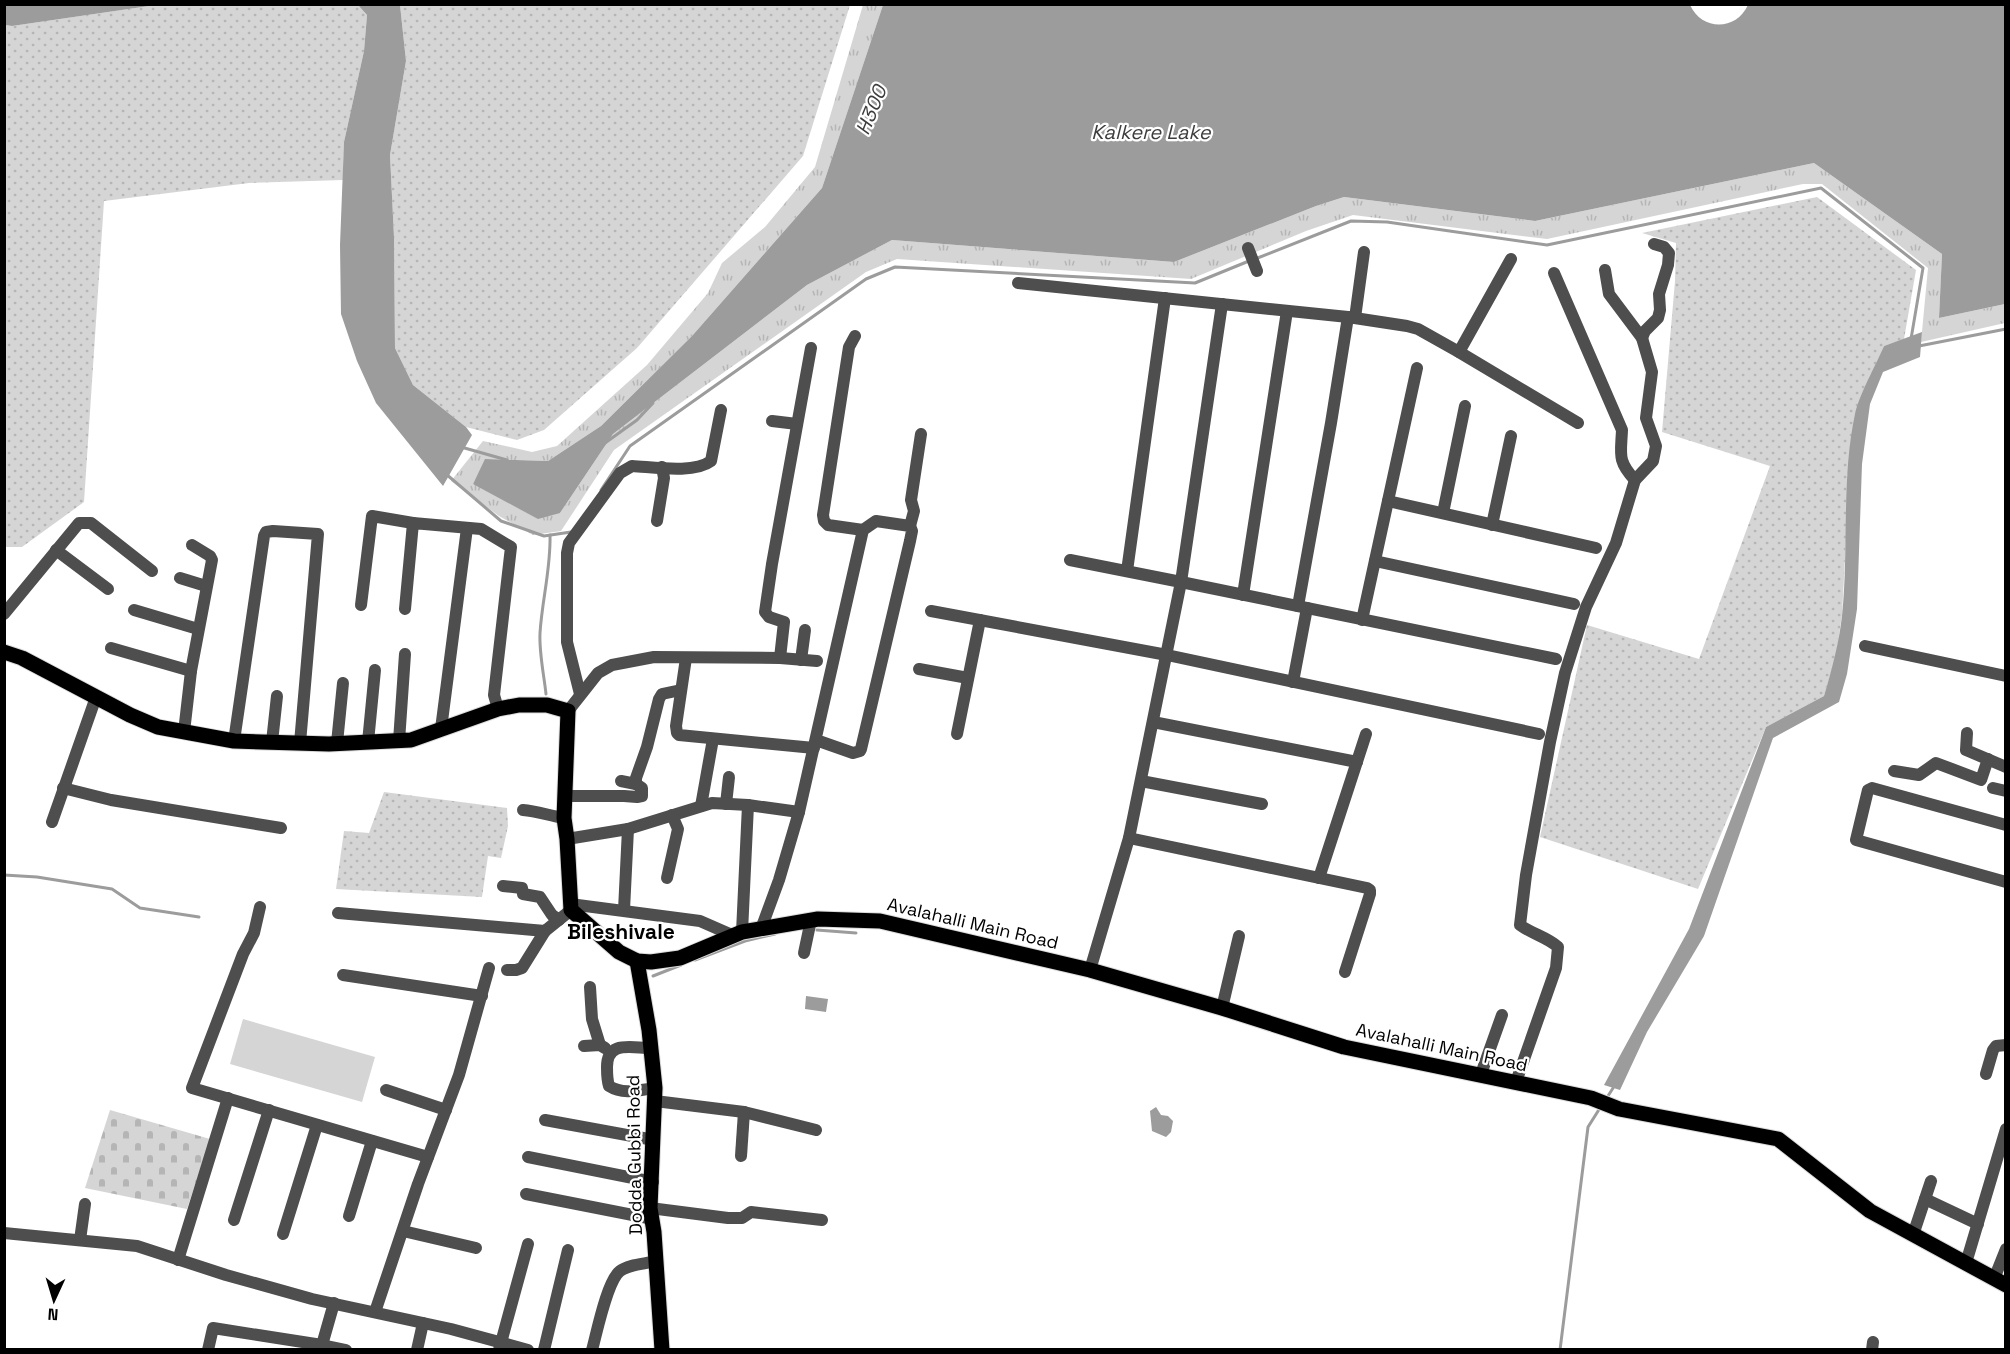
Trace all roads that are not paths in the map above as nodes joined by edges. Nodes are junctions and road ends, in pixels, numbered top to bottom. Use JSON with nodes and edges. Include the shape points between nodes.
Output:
{"nodes":[{"id":1,"x":1654,"y":244,"type":"dead end"},
{"id":2,"x":1364,"y":252,"type":"dead end"},
{"id":3,"x":1511,"y":259,"type":"dead end"},
{"id":4,"x":1605,"y":270,"type":"dead end"},
{"id":5,"x":1554,"y":273,"type":"dead end"},
{"id":6,"x":1018,"y":283,"type":"dead end"},
{"id":7,"x":1165,"y":298,"type":"junction"},
{"id":8,"x":1222,"y":304,"type":"junction"},
{"id":9,"x":1287,"y":311,"type":"junction"},
{"id":10,"x":1352,"y":318,"type":"junction"},
{"id":11,"x":855,"y":336,"type":"dead end"},
{"id":12,"x":1642,"y":338,"type":"junction"},
{"id":13,"x":811,"y":348,"type":"dead end"},
{"id":14,"x":1459,"y":352,"type":"junction"},
{"id":15,"x":1417,"y":368,"type":"dead end"},
{"id":16,"x":1465,"y":406,"type":"dead end"},
{"id":17,"x":721,"y":410,"type":"dead end"},
{"id":18,"x":772,"y":421,"type":"dead end"},
{"id":19,"x":1578,"y":423,"type":"dead end"},
{"id":20,"x":797,"y":424,"type":"junction"},
{"id":21,"x":921,"y":434,"type":"dead end"},
{"id":22,"x":1511,"y":435,"type":"dead end"},
{"id":23,"x":662,"y":467,"type":"junction"},
{"id":24,"x":1635,"y":480,"type":"junction"},
{"id":25,"x":1388,"y":501,"type":"junction"},
{"id":26,"x":1443,"y":513,"type":"junction"},
{"id":27,"x":657,"y":521,"type":"dead end"},
{"id":28,"x":413,"y":523,"type":"junction"},
{"id":29,"x":1492,"y":525,"type":"junction"},
{"id":30,"x":910,"y":526,"type":"junction"},
{"id":31,"x":467,"y":528,"type":"junction"},
{"id":32,"x":863,"y":530,"type":"junction"},
{"id":33,"x":192,"y":545,"type":"dead end"},
{"id":34,"x":1596,"y":548,"type":"dead end"},
{"id":35,"x":56,"y":550,"type":"junction"},
{"id":36,"x":1070,"y":560,"type":"dead end"},
{"id":37,"x":1375,"y":561,"type":"junction"},
{"id":38,"x":152,"y":571,"type":"dead end"},
{"id":39,"x":1127,"y":572,"type":"junction"},
{"id":40,"x":180,"y":578,"type":"dead end"},
{"id":41,"x":1181,"y":582,"type":"junction"},
{"id":42,"x":206,"y":586,"type":"junction"},
{"id":43,"x":108,"y":589,"type":"dead end"},
{"id":44,"x":1243,"y":595,"type":"junction"},
{"id":45,"x":1574,"y":604,"type":"dead end"},
{"id":46,"x":361,"y":605,"type":"dead end"},
{"id":47,"x":1302,"y":607,"type":"junction"},
{"id":48,"x":405,"y":609,"type":"dead end"},
{"id":49,"x":134,"y":610,"type":"dead end"},
{"id":50,"x":931,"y":610,"type":"dead end"},
{"id":51,"x":4,"y":614,"type":"edge"},
{"id":52,"x":980,"y":620,"type":"junction"},
{"id":53,"x":1362,"y":620,"type":"junction"},
{"id":54,"x":198,"y":629,"type":"junction"},
{"id":55,"x":805,"y":630,"type":"dead end"},
{"id":56,"x":1865,"y":646,"type":"dead end"},
{"id":57,"x":111,"y":648,"type":"dead end"},
{"id":58,"x":4,"y":652,"type":"edge"},
{"id":59,"x":405,"y":654,"type":"dead end"},
{"id":60,"x":1167,"y":655,"type":"junction"},
{"id":61,"x":686,"y":658,"type":"junction"},
{"id":62,"x":780,"y":658,"type":"junction"},
{"id":63,"x":1556,"y":659,"type":"dead end"},
{"id":64,"x":801,"y":660,"type":"junction"},
{"id":65,"x":817,"y":661,"type":"dead end"},
{"id":66,"x":919,"y":669,"type":"dead end"},
{"id":67,"x":191,"y":670,"type":"junction"},
{"id":68,"x":375,"y":670,"type":"dead end"},
{"id":69,"x":2006,"y":676,"type":"edge"},
{"id":70,"x":968,"y":678,"type":"junction"},
{"id":71,"x":1293,"y":682,"type":"junction"},
{"id":72,"x":343,"y":683,"type":"dead end"},
{"id":73,"x":681,"y":690,"type":"junction"},
{"id":74,"x":580,"y":694,"type":"junction"},
{"id":75,"x":277,"y":696,"type":"dead end"},
{"id":76,"x":96,"y":697,"type":"junction"},
{"id":77,"x":498,"y":709,"type":"junction"},
{"id":78,"x":568,"y":711,"type":"junction"},
{"id":79,"x":1153,"y":722,"type":"junction"},
{"id":80,"x":441,"y":729,"type":"junction"},
{"id":81,"x":184,"y":732,"type":"junction"},
{"id":82,"x":1967,"y":733,"type":"dead end"},
{"id":83,"x":957,"y":734,"type":"dead end"},
{"id":84,"x":1366,"y":734,"type":"dead end"},
{"id":85,"x":1539,"y":734,"type":"dead end"},
{"id":86,"x":713,"y":739,"type":"junction"},
{"id":87,"x":234,"y":741,"type":"junction"},
{"id":88,"x":399,"y":741,"type":"junction"},
{"id":89,"x":272,"y":742,"type":"junction"},
{"id":90,"x":368,"y":742,"type":"junction"},
{"id":91,"x":300,"y":743,"type":"junction"},
{"id":92,"x":337,"y":743,"type":"junction"},
{"id":93,"x":815,"y":744,"type":"junction"},
{"id":94,"x":1988,"y":759,"type":"junction"},
{"id":95,"x":1357,"y":762,"type":"junction"},
{"id":96,"x":2006,"y":767,"type":"edge"},
{"id":97,"x":1894,"y":771,"type":"dead end"},
{"id":98,"x":729,"y":777,"type":"dead end"},
{"id":99,"x":621,"y":781,"type":"dead end"},
{"id":100,"x":1141,"y":781,"type":"junction"},
{"id":101,"x":636,"y":784,"type":"junction"},
{"id":102,"x":63,"y":788,"type":"junction"},
{"id":103,"x":565,"y":796,"type":"junction"},
{"id":104,"x":726,"y":804,"type":"junction"},
{"id":105,"x":1262,"y":804,"type":"dead end"},
{"id":106,"x":748,"y":805,"type":"junction"},
{"id":107,"x":701,"y":806,"type":"junction"},
{"id":108,"x":523,"y":810,"type":"dead end"},
{"id":109,"x":799,"y":812,"type":"junction"},
{"id":110,"x":672,"y":815,"type":"junction"},
{"id":111,"x":564,"y":818,"type":"junction"},
{"id":112,"x":52,"y":822,"type":"dead end"},
{"id":113,"x":2006,"y":825,"type":"edge"},
{"id":114,"x":281,"y":828,"type":"dead end"},
{"id":115,"x":628,"y":830,"type":"junction"},
{"id":116,"x":1129,"y":838,"type":"junction"},
{"id":117,"x":567,"y":839,"type":"junction"},
{"id":118,"x":667,"y":878,"type":"dead end"},
{"id":119,"x":1319,"y":878,"type":"junction"},
{"id":120,"x":2006,"y":882,"type":"edge"},
{"id":121,"x":503,"y":886,"type":"dead end"},
{"id":122,"x":260,"y":907,"type":"dead end"},
{"id":123,"x":624,"y":910,"type":"junction"},
{"id":124,"x":567,"y":911,"type":"junction"},
{"id":125,"x":338,"y":913,"type":"dead end"},
{"id":126,"x":811,"y":920,"type":"junction"},
{"id":127,"x":761,"y":929,"type":"junction"},
{"id":128,"x":545,"y":931,"type":"junction"},
{"id":129,"x":737,"y":934,"type":"junction"},
{"id":130,"x":1239,"y":936,"type":"dead end"},
{"id":131,"x":804,"y":953,"type":"dead end"},
{"id":132,"x":637,"y":961,"type":"junction"},
{"id":133,"x":489,"y":968,"type":"dead end"},
{"id":134,"x":507,"y":970,"type":"dead end"},
{"id":135,"x":1090,"y":970,"type":"junction"},
{"id":136,"x":1345,"y":972,"type":"dead end"},
{"id":137,"x":343,"y":975,"type":"dead end"},
{"id":138,"x":590,"y":987,"type":"dead end"},
{"id":139,"x":482,"y":996,"type":"junction"},
{"id":140,"x":1222,"y":1008,"type":"junction"},
{"id":141,"x":1502,"y":1015,"type":"dead end"},
{"id":142,"x":584,"y":1046,"type":"dead end"},
{"id":143,"x":2006,"y":1046,"type":"edge"},
{"id":144,"x":606,"y":1048,"type":"junction"},
{"id":145,"x":651,"y":1048,"type":"junction"},
{"id":146,"x":1481,"y":1074,"type":"junction"},
{"id":147,"x":1986,"y":1074,"type":"dead end"},
{"id":148,"x":1516,"y":1082,"type":"junction"},
{"id":149,"x":386,"y":1090,"type":"dead end"},
{"id":150,"x":655,"y":1095,"type":"junction"},
{"id":151,"x":228,"y":1098,"type":"junction"},
{"id":152,"x":269,"y":1110,"type":"junction"},
{"id":153,"x":446,"y":1110,"type":"junction"},
{"id":154,"x":744,"y":1112,"type":"junction"},
{"id":155,"x":545,"y":1120,"type":"dead end"},
{"id":156,"x":317,"y":1125,"type":"junction"},
{"id":157,"x":2006,"y":1129,"type":"edge"},
{"id":158,"x":816,"y":1130,"type":"dead end"},
{"id":159,"x":654,"y":1140,"type":"junction"},
{"id":160,"x":372,"y":1141,"type":"junction"},
{"id":161,"x":741,"y":1156,"type":"dead end"},
{"id":162,"x":428,"y":1157,"type":"junction"},
{"id":163,"x":528,"y":1157,"type":"dead end"},
{"id":164,"x":1931,"y":1180,"type":"dead end"},
{"id":165,"x":653,"y":1182,"type":"junction"},
{"id":166,"x":526,"y":1194,"type":"dead end"},
{"id":167,"x":1925,"y":1199,"type":"junction"},
{"id":168,"x":85,"y":1204,"type":"dead end"},
{"id":169,"x":652,"y":1213,"type":"junction"},
{"id":170,"x":349,"y":1216,"type":"dead end"},
{"id":171,"x":234,"y":1220,"type":"dead end"},
{"id":172,"x":822,"y":1220,"type":"dead end"},
{"id":173,"x":1978,"y":1224,"type":"junction"},
{"id":174,"x":403,"y":1231,"type":"junction"},
{"id":175,"x":4,"y":1233,"type":"edge"},
{"id":176,"x":284,"y":1234,"type":"dead end"},
{"id":177,"x":1913,"y":1235,"type":"junction"},
{"id":178,"x":80,"y":1240,"type":"junction"},
{"id":179,"x":528,"y":1244,"type":"dead end"},
{"id":180,"x":476,"y":1248,"type":"dead end"},
{"id":181,"x":2006,"y":1249,"type":"edge"},
{"id":182,"x":568,"y":1250,"type":"dead end"},
{"id":183,"x":178,"y":1260,"type":"junction"},
{"id":184,"x":656,"y":1261,"type":"junction"},
{"id":185,"x":1966,"y":1263,"type":"junction"},
{"id":186,"x":2000,"y":1282,"type":"edge"},
{"id":187,"x":334,"y":1303,"type":"junction"},
{"id":188,"x":375,"y":1312,"type":"junction"},
{"id":189,"x":423,"y":1323,"type":"junction"},
{"id":190,"x":500,"y":1347,"type":"edge"},
{"id":191,"x":321,"y":1348,"type":"edge"},
{"id":192,"x":208,"y":1350,"type":"edge"},
{"id":193,"x":346,"y":1350,"type":"edge"},
{"id":194,"x":417,"y":1350,"type":"edge"},
{"id":195,"x":528,"y":1350,"type":"edge"},
{"id":196,"x":544,"y":1350,"type":"edge"},
{"id":197,"x":592,"y":1350,"type":"edge"},
{"id":198,"x":662,"y":1350,"type":"edge"}],
"edges":[{"from":1,"to":12,"type":"street","via":[[1669,253],[1668,265],[1659,294],[1658,318]]},
{"from":2,"to":10,"type":"street"},
{"from":3,"to":14,"type":"street"},
{"from":4,"to":12,"type":"street","via":[[1609,294]]},
{"from":5,"to":24,"type":"street","via":[[1622,430],[1622,464]]},
{"from":6,"to":7,"type":"street"},
{"from":7,"to":8,"type":"street"},
{"from":7,"to":39,"type":"street"},
{"from":8,"to":9,"type":"street"},
{"from":8,"to":41,"type":"street"},
{"from":9,"to":10,"type":"street"},
{"from":9,"to":44,"type":"street"},
{"from":10,"to":14,"type":"street","via":[[1418,329]]},
{"from":10,"to":47,"type":"street"},
{"from":11,"to":32,"type":"street","via":[[849,347],[823,516],[828,525]]},
{"from":12,"to":24,"type":"street","via":[[1652,372],[1646,418],[1656,446],[1653,461]]},
{"from":13,"to":20,"type":"street"},
{"from":14,"to":19,"type":"street"},
{"from":15,"to":25,"type":"street"},
{"from":16,"to":26,"type":"street"},
{"from":17,"to":23,"type":"street","via":[[711,461],[698,467]]},
{"from":18,"to":20,"type":"street"},
{"from":20,"to":62,"type":"street","via":[[765,612],[784,622]]},
{"from":21,"to":30,"type":"street"},
{"from":22,"to":29,"type":"street"},
{"from":23,"to":27,"type":"street","via":[[664,478]]},
{"from":23,"to":74,"type":"street","via":[[632,466],[620,473],[569,543],[567,642]]},
{"from":24,"to":148,"type":"street","via":[[1616,543],[1586,607],[1565,674],[1550,742],[1520,925],[1550,940],[1558,947],[1558,958]]},
{"from":25,"to":26,"type":"street"},
{"from":25,"to":37,"type":"street"},
{"from":26,"to":29,"type":"street"},
{"from":28,"to":31,"type":"street"},
{"from":28,"to":46,"type":"street","via":[[372,516]]},
{"from":28,"to":48,"type":"street"},
{"from":29,"to":34,"type":"street"},
{"from":30,"to":32,"type":"street","via":[[876,521]]},
{"from":30,"to":93,"type":"street","via":[[910,541],[861,749],[853,753]]},
{"from":31,"to":77,"type":"street","via":[[481,529],[511,548],[494,695]]},
{"from":31,"to":80,"type":"street"},
{"from":32,"to":93,"type":"street"},
{"from":33,"to":42,"type":"street","via":[[212,558]]},
{"from":35,"to":38,"type":"street","via":[[79,523],[91,523]]},
{"from":35,"to":43,"type":"street"},
{"from":35,"to":51,"type":"street"},
{"from":36,"to":39,"type":"street"},
{"from":37,"to":45,"type":"street"},
{"from":37,"to":53,"type":"street"},
{"from":39,"to":41,"type":"street"},
{"from":40,"to":42,"type":"street"},
{"from":41,"to":44,"type":"street"},
{"from":41,"to":60,"type":"street"},
{"from":42,"to":54,"type":"street"},
{"from":44,"to":47,"type":"street"},
{"from":47,"to":53,"type":"street"},
{"from":47,"to":71,"type":"street"},
{"from":49,"to":54,"type":"street"},
{"from":50,"to":52,"type":"street"},
{"from":52,"to":60,"type":"street"},
{"from":52,"to":70,"type":"street"},
{"from":53,"to":63,"type":"street"},
{"from":54,"to":67,"type":"street"},
{"from":55,"to":64,"type":"street"},
{"from":56,"to":69,"type":"street"},
{"from":57,"to":67,"type":"street"},
{"from":58,"to":76,"type":"main road"},
{"from":59,"to":88,"type":"street"},
{"from":60,"to":71,"type":"street"},
{"from":60,"to":79,"type":"street"},
{"from":61,"to":62,"type":"street"},
{"from":61,"to":73,"type":"street"},
{"from":61,"to":74,"type":"street","via":[[654,657],[612,665],[598,673]]},
{"from":62,"to":64,"type":"street"},
{"from":64,"to":65,"type":"street"},
{"from":66,"to":70,"type":"street"},
{"from":67,"to":81,"type":"street"},
{"from":68,"to":90,"type":"street"},
{"from":70,"to":83,"type":"street"},
{"from":71,"to":85,"type":"street"},
{"from":72,"to":92,"type":"street"},
{"from":73,"to":86,"type":"street","via":[[677,733]]},
{"from":73,"to":101,"type":"street","via":[[662,694],[659,699]]},
{"from":74,"to":78,"type":"street"},
{"from":75,"to":89,"type":"street"},
{"from":76,"to":81,"type":"main road","via":[[130,716]]},
{"from":76,"to":102,"type":"street"},
{"from":77,"to":78,"type":"main road","via":[[547,705]]},
{"from":77,"to":80,"type":"main road"},
{"from":78,"to":103,"type":"main road"},
{"from":79,"to":95,"type":"street"},
{"from":79,"to":100,"type":"street"},
{"from":80,"to":88,"type":"main road"},
{"from":81,"to":87,"type":"main road"},
{"from":82,"to":94,"type":"street","via":[[1966,750]]},
{"from":84,"to":95,"type":"street"},
{"from":86,"to":93,"type":"street"},
{"from":86,"to":107,"type":"street"},
{"from":87,"to":89,"type":"main road"},
{"from":87,"to":91,"type":"street","via":[[264,536],[273,531],[318,534]]},
{"from":88,"to":90,"type":"main road"},
{"from":89,"to":91,"type":"main road"},
{"from":90,"to":92,"type":"main road"},
{"from":91,"to":92,"type":"main road"},
{"from":93,"to":109,"type":"street"},
{"from":94,"to":96,"type":"street"},
{"from":94,"to":97,"type":"street","via":[[1981,780],[1936,763],[1919,775]]},
{"from":95,"to":119,"type":"street"},
{"from":98,"to":104,"type":"street"},
{"from":99,"to":101,"type":"street"},
{"from":100,"to":105,"type":"street"},
{"from":100,"to":116,"type":"street"},
{"from":101,"to":103,"type":"street","via":[[642,788],[642,796]]},
{"from":102,"to":112,"type":"street"},
{"from":102,"to":114,"type":"street","via":[[111,801]]},
{"from":103,"to":111,"type":"main road"},
{"from":104,"to":106,"type":"street"},
{"from":104,"to":107,"type":"street"},
{"from":106,"to":109,"type":"street"},
{"from":106,"to":129,"type":"street"},
{"from":107,"to":110,"type":"street"},
{"from":108,"to":111,"type":"street"},
{"from":109,"to":127,"type":"street"},
{"from":110,"to":115,"type":"street"},
{"from":110,"to":118,"type":"street","via":[[678,829]]},
{"from":111,"to":117,"type":"main road"},
{"from":113,"to":120,"type":"street","via":[[1872,788],[1868,790],[1856,840]]},
{"from":115,"to":117,"type":"street"},
{"from":115,"to":123,"type":"street"},
{"from":116,"to":119,"type":"street"},
{"from":116,"to":135,"type":"street"},
{"from":117,"to":124,"type":"main road"},
{"from":119,"to":136,"type":"street","via":[[1370,890]]},
{"from":121,"to":124,"type":"street","via":[[522,888],[523,894],[540,897],[552,915]]},
{"from":122,"to":151,"type":"street","via":[[251,943],[243,954],[192,1088]]},
{"from":123,"to":124,"type":"street"},
{"from":123,"to":129,"type":"street","via":[[700,921]]},
{"from":124,"to":128,"type":"street"},
{"from":124,"to":132,"type":"main road","via":[[618,952]]},
{"from":125,"to":128,"type":"street"},
{"from":126,"to":127,"type":"main road","name":"Avalahalli Main Road"},
{"from":126,"to":131,"type":"street"},
{"from":126,"to":135,"type":"main road","name":"Avalahalli Main Road","via":[[880,921]]},
{"from":127,"to":129,"type":"main road","name":"Avalahalli Main Road"},
{"from":128,"to":134,"type":"street","via":[[522,968]]},
{"from":129,"to":132,"type":"main road","name":"Avalahalli Main Road","via":[[680,958]]},
{"from":130,"to":140,"type":"street"},
{"from":132,"to":145,"type":"main road","name":"Dodda Gubbi Road"},
{"from":133,"to":139,"type":"street"},
{"from":135,"to":140,"type":"main road","name":"Avalahalli Main Road"},
{"from":137,"to":139,"type":"street"},
{"from":138,"to":144,"type":"street","via":[[592,1019]]},
{"from":139,"to":153,"type":"street"},
{"from":140,"to":146,"type":"main road","name":"Avalahalli Main Road","via":[[1344,1047]]},
{"from":141,"to":146,"type":"street"},
{"from":142,"to":144,"type":"street"},
{"from":143,"to":147,"type":"street","via":[[1993,1050]]},
{"from":144,"to":145,"type":"street"},
{"from":144,"to":150,"type":"street","via":[[609,1086]]},
{"from":145,"to":150,"type":"main road","name":"Dodda Gubbi Road"},
{"from":146,"to":148,"type":"main road","name":"Avalahalli Main Road"},
{"from":148,"to":177,"type":"main road","name":"Avalahalli Main Road","via":[[1591,1098],[1619,1109],[1778,1139],[1870,1211]]},
{"from":149,"to":153,"type":"street"},
{"from":150,"to":154,"type":"street"},
{"from":150,"to":159,"type":"main road","name":"Dodda Gubbi Road"},
{"from":151,"to":152,"type":"street"},
{"from":151,"to":183,"type":"street"},
{"from":152,"to":156,"type":"street"},
{"from":152,"to":171,"type":"street"},
{"from":153,"to":162,"type":"street"},
{"from":154,"to":158,"type":"street"},
{"from":154,"to":161,"type":"street"},
{"from":155,"to":159,"type":"street"},
{"from":156,"to":160,"type":"street"},
{"from":156,"to":176,"type":"street"},
{"from":157,"to":173,"type":"street"},
{"from":159,"to":165,"type":"main road","name":"Dodda Gubbi Road"},
{"from":160,"to":162,"type":"street"},
{"from":160,"to":170,"type":"street"},
{"from":162,"to":174,"type":"street"},
{"from":163,"to":165,"type":"street"},
{"from":164,"to":167,"type":"street"},
{"from":165,"to":169,"type":"main road","name":"Dodda Gubbi Road"},
{"from":166,"to":169,"type":"street"},
{"from":167,"to":173,"type":"street"},
{"from":167,"to":177,"type":"street"},
{"from":168,"to":178,"type":"street"},
{"from":169,"to":172,"type":"street","via":[[742,1218],[751,1212]]},
{"from":169,"to":184,"type":"main road","name":"Dodda Gubbi Road"},
{"from":173,"to":185,"type":"street"},
{"from":174,"to":180,"type":"street"},
{"from":174,"to":188,"type":"street"},
{"from":175,"to":178,"type":"street"},
{"from":177,"to":185,"type":"main road","name":"Avalahalli Main Road"},
{"from":178,"to":183,"type":"street","via":[[138,1246]]},
{"from":179,"to":190,"type":"street"},
{"from":181,"to":186,"type":"street"},
{"from":182,"to":196,"type":"street"},
{"from":183,"to":187,"type":"street"},
{"from":184,"to":197,"type":"street","via":[[618,1272],[611,1283]]},
{"from":184,"to":198,"type":"main road","name":"Dodda Gubbi Road"},
{"from":185,"to":186,"type":"main road","name":"Avalahalli Main Road"},
{"from":187,"to":188,"type":"street"},
{"from":187,"to":191,"type":"street"},
{"from":188,"to":189,"type":"street"},
{"from":189,"to":190,"type":"street"},
{"from":189,"to":194,"type":"street"},
{"from":190,"to":195,"type":"street"},
{"from":191,"to":192,"type":"street","via":[[213,1328]]},
{"from":191,"to":193,"type":"street"}]}
